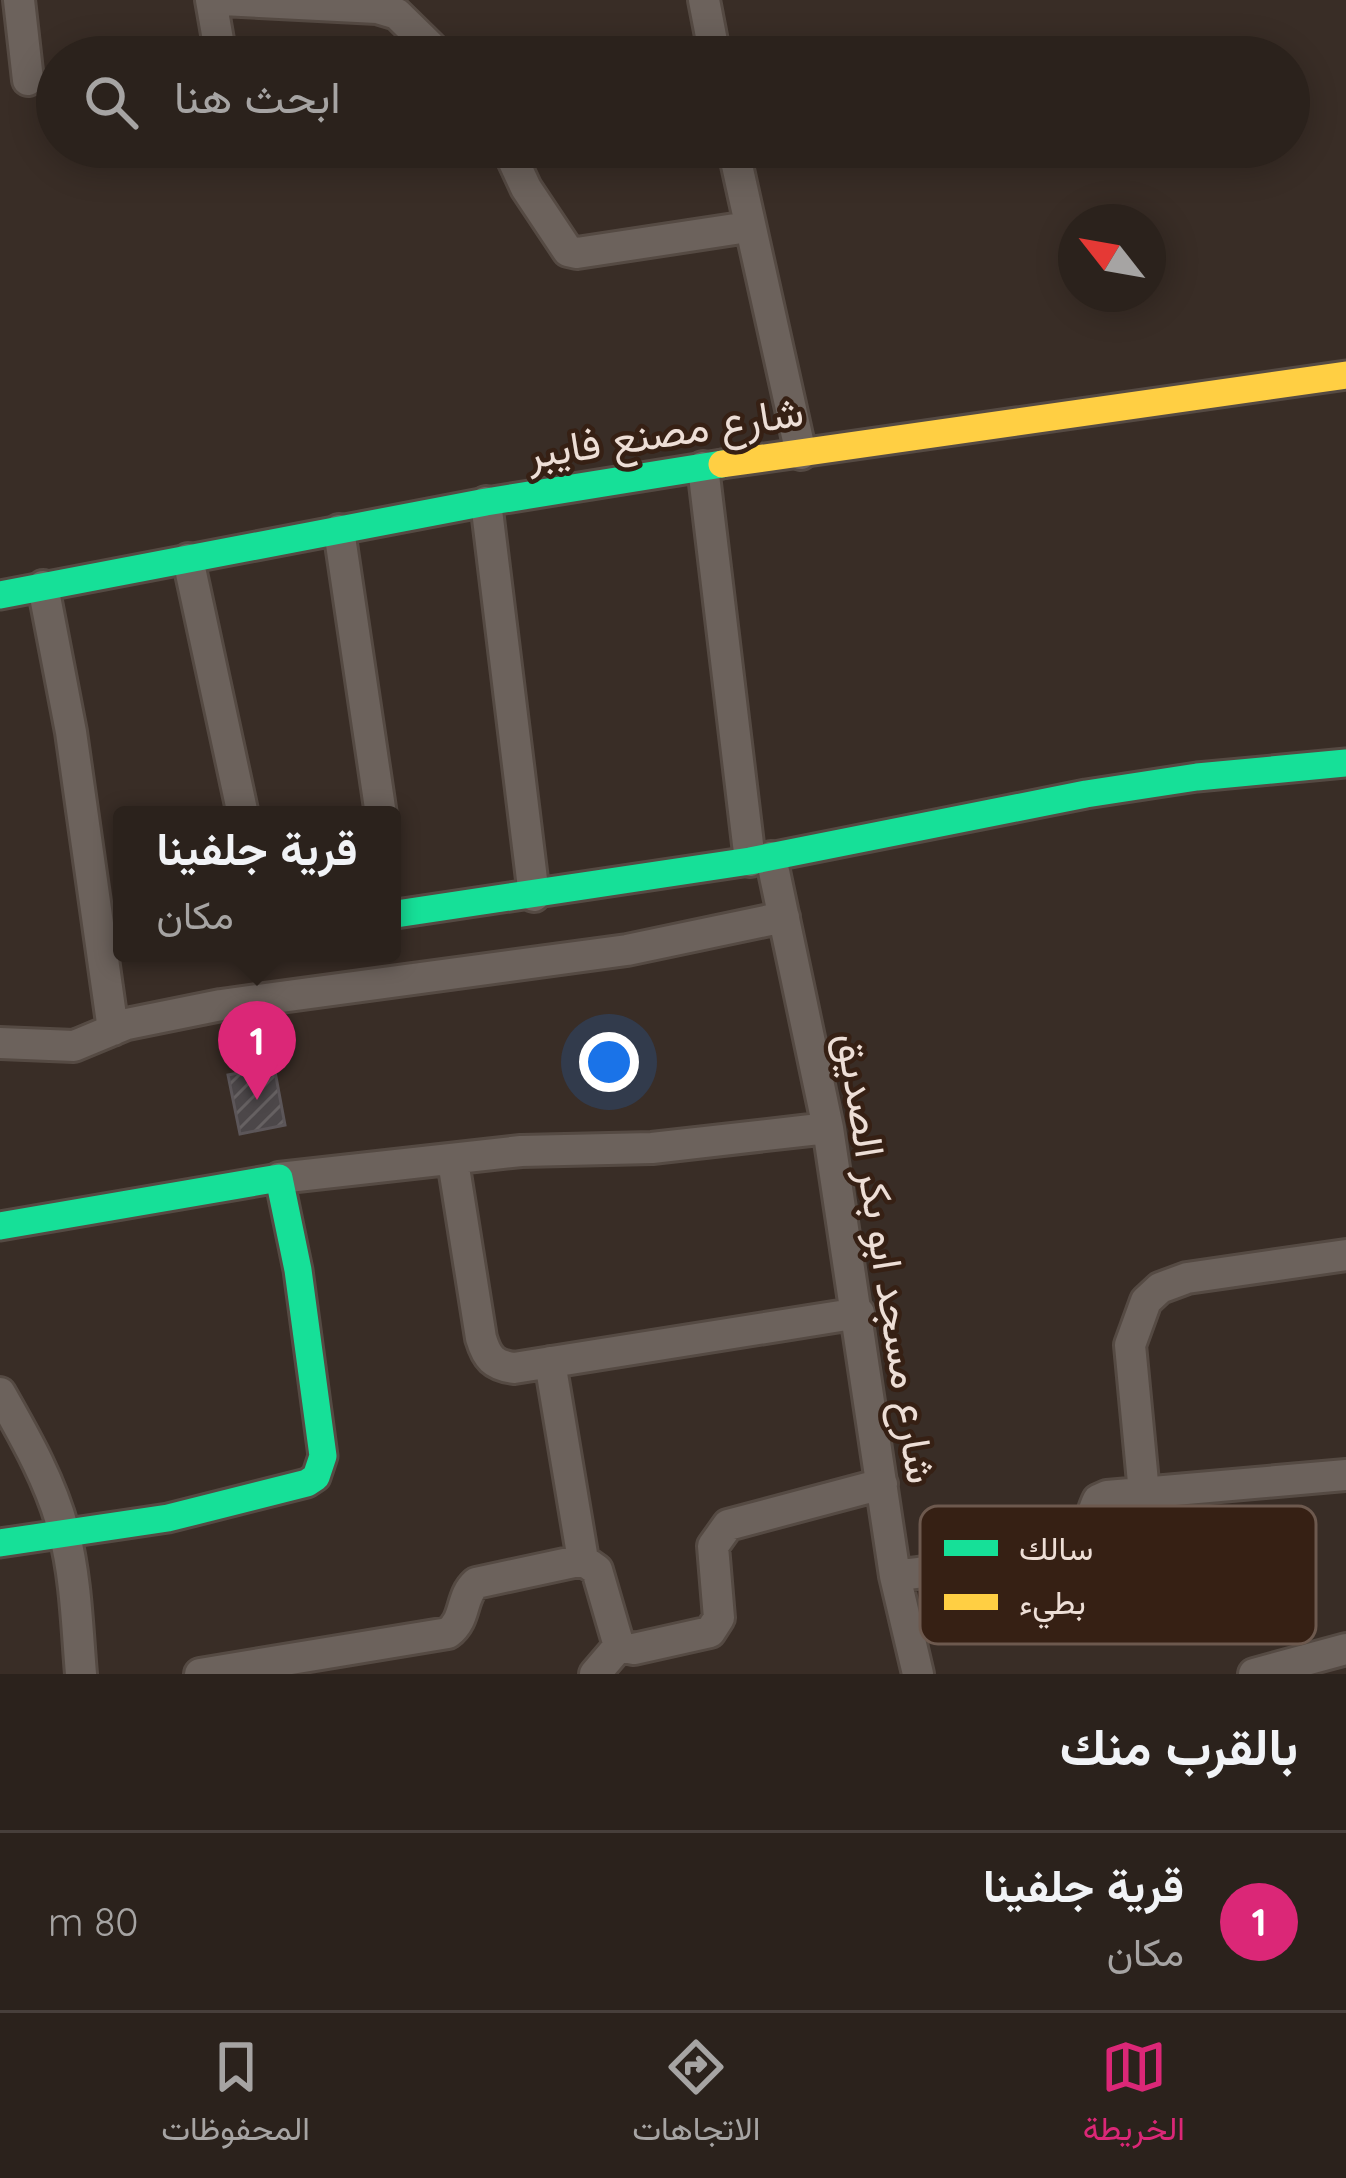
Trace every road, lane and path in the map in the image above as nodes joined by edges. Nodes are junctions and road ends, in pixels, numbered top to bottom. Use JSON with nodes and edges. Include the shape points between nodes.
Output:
{"nodes":[{"id":1,"x":19,"y":0,"type":"edge"},
{"id":2,"x":212,"y":0,"type":"edge"},
{"id":3,"x":222,"y":0,"type":"edge"},
{"id":4,"x":704,"y":0,"type":"edge"},
{"id":5,"x":376,"y":4,"type":"edge"},
{"id":6,"x":218,"y":36,"type":"edge"},
{"id":7,"x":420,"y":36,"type":"edge"},
{"id":8,"x":711,"y":36,"type":"edge"},
{"id":9,"x":28,"y":80,"type":"dead end"},
{"id":10,"x":517,"y":168,"type":"edge"},
{"id":11,"x":737,"y":168,"type":"edge"},
{"id":12,"x":748,"y":227,"type":"junction"},
{"id":13,"x":1346,"y":375,"type":"edge"},
{"id":14,"x":801,"y":454,"type":"junction"},
{"id":15,"x":703,"y":467,"type":"junction"},
{"id":16,"x":486,"y":502,"type":"junction"},
{"id":17,"x":338,"y":530,"type":"junction"},
{"id":18,"x":188,"y":559,"type":"junction"},
{"id":19,"x":43,"y":586,"type":"junction"},
{"id":20,"x":0,"y":595,"type":"edge"},
{"id":21,"x":1346,"y":763,"type":"edge"},
{"id":22,"x":241,"y":806,"type":"edge"},
{"id":23,"x":380,"y":806,"type":"edge"},
{"id":24,"x":760,"y":859,"type":"junction"},
{"id":25,"x":534,"y":896,"type":"junction"},
{"id":26,"x":401,"y":905,"type":"edge"},
{"id":27,"x":784,"y":917,"type":"junction"},
{"id":28,"x":113,"y":1030,"type":"junction"},
{"id":29,"x":0,"y":1043,"type":"edge"},
{"id":30,"x":828,"y":1128,"type":"junction"},
{"id":31,"x":453,"y":1161,"type":"junction"},
{"id":32,"x":279,"y":1178,"type":"junction"},
{"id":33,"x":0,"y":1226,"type":"edge"},
{"id":34,"x":1346,"y":1255,"type":"edge"},
{"id":35,"x":859,"y":1313,"type":"junction"},
{"id":36,"x":550,"y":1362,"type":"junction"},
{"id":37,"x":0,"y":1393,"type":"edge"},
{"id":38,"x":1346,"y":1474,"type":"edge"},
{"id":39,"x":882,"y":1484,"type":"junction"},
{"id":40,"x":1144,"y":1493,"type":"junction"},
{"id":41,"x":1096,"y":1506,"type":"edge"},
{"id":42,"x":64,"y":1532,"type":"junction"},
{"id":43,"x":0,"y":1543,"type":"edge"},
{"id":44,"x":583,"y":1560,"type":"junction"},
{"id":45,"x":920,"y":1573,"type":"edge"},
{"id":46,"x":895,"y":1576,"type":"junction"},
{"id":47,"x":619,"y":1646,"type":"junction"},
{"id":48,"x":1346,"y":1649,"type":"edge"},
{"id":49,"x":283,"y":1667,"type":"edge"},
{"id":50,"x":81,"y":1674,"type":"edge"},
{"id":51,"x":200,"y":1674,"type":"edge"},
{"id":52,"x":595,"y":1674,"type":"edge"},
{"id":53,"x":918,"y":1674,"type":"edge"},
{"id":54,"x":1254,"y":1674,"type":"edge"}],
"edges":[{"from":1,"to":9,"type":"street"},
{"from":2,"to":6,"type":"street"},
{"from":3,"to":5,"type":"street"},
{"from":4,"to":8,"type":"street"},
{"from":5,"to":7,"type":"street"},
{"from":10,"to":12,"type":"street","via":[[577,253]]},
{"from":11,"to":12,"type":"street"},
{"from":12,"to":14,"type":"street"},
{"from":13,"to":14,"type":"street","name":"شارع مصنع فايبر"},
{"from":14,"to":15,"type":"street","name":"شارع مصنع فايبر"},
{"from":15,"to":16,"type":"street","name":"شارع مصنع فايبر"},
{"from":15,"to":24,"type":"street","name":"شارع مسجد ابو بكر الصديق"},
{"from":16,"to":17,"type":"street","name":"شارع مصنع فايبر"},
{"from":16,"to":25,"type":"street"},
{"from":17,"to":18,"type":"street","name":"شارع مصنع فايبر"},
{"from":17,"to":23,"type":"street"},
{"from":18,"to":19,"type":"street","name":"شارع مصنع فايبر"},
{"from":18,"to":22,"type":"street"},
{"from":19,"to":20,"type":"street","name":"شارع مصنع فايبر"},
{"from":19,"to":28,"type":"street"},
{"from":21,"to":24,"type":"street","via":[[1086,794]]},
{"from":24,"to":25,"type":"street"},
{"from":24,"to":27,"type":"street","name":"شارع مسجد ابو بكر الصديق"},
{"from":25,"to":26,"type":"street"},
{"from":27,"to":28,"type":"street","via":[[627,950],[309,991]]},
{"from":27,"to":30,"type":"street","name":"شارع مسجد ابو بكر الصديق"},
{"from":28,"to":29,"type":"street","via":[[74,1046]]},
{"from":30,"to":31,"type":"street"},
{"from":30,"to":35,"type":"street","name":"شارع مسجد ابو بكر الصديق"},
{"from":31,"to":32,"type":"street"},
{"from":31,"to":36,"type":"street","via":[[486,1356],[514,1368]]},
{"from":32,"to":33,"type":"street"},
{"from":32,"to":42,"type":"street","via":[[321,1434],[316,1477],[199,1512]]},
{"from":34,"to":40,"type":"street","via":[[1187,1278],[1146,1301],[1130,1345]]},
{"from":35,"to":36,"type":"street"},
{"from":35,"to":39,"type":"street","name":"شارع مسجد ابو بكر الصديق"},
{"from":36,"to":44,"type":"street"},
{"from":37,"to":42,"type":"street","via":[[36,1456]]},
{"from":38,"to":40,"type":"street"},
{"from":39,"to":46,"type":"street","name":"شارع مسجد ابو بكر الصديق"},
{"from":39,"to":47,"type":"street","via":[[728,1525],[713,1546],[716,1626]]},
{"from":40,"to":41,"type":"street"},
{"from":42,"to":43,"type":"street"},
{"from":42,"to":50,"type":"street"},
{"from":44,"to":47,"type":"street","via":[[597,1570]]},
{"from":44,"to":49,"type":"street","via":[[476,1582],[448,1633]]},
{"from":45,"to":46,"type":"street"},
{"from":46,"to":53,"type":"street","name":"شارع مسجد ابو بكر الصديق"},
{"from":47,"to":52,"type":"street"},
{"from":48,"to":54,"type":"street"},
{"from":49,"to":51,"type":"street"}]}
